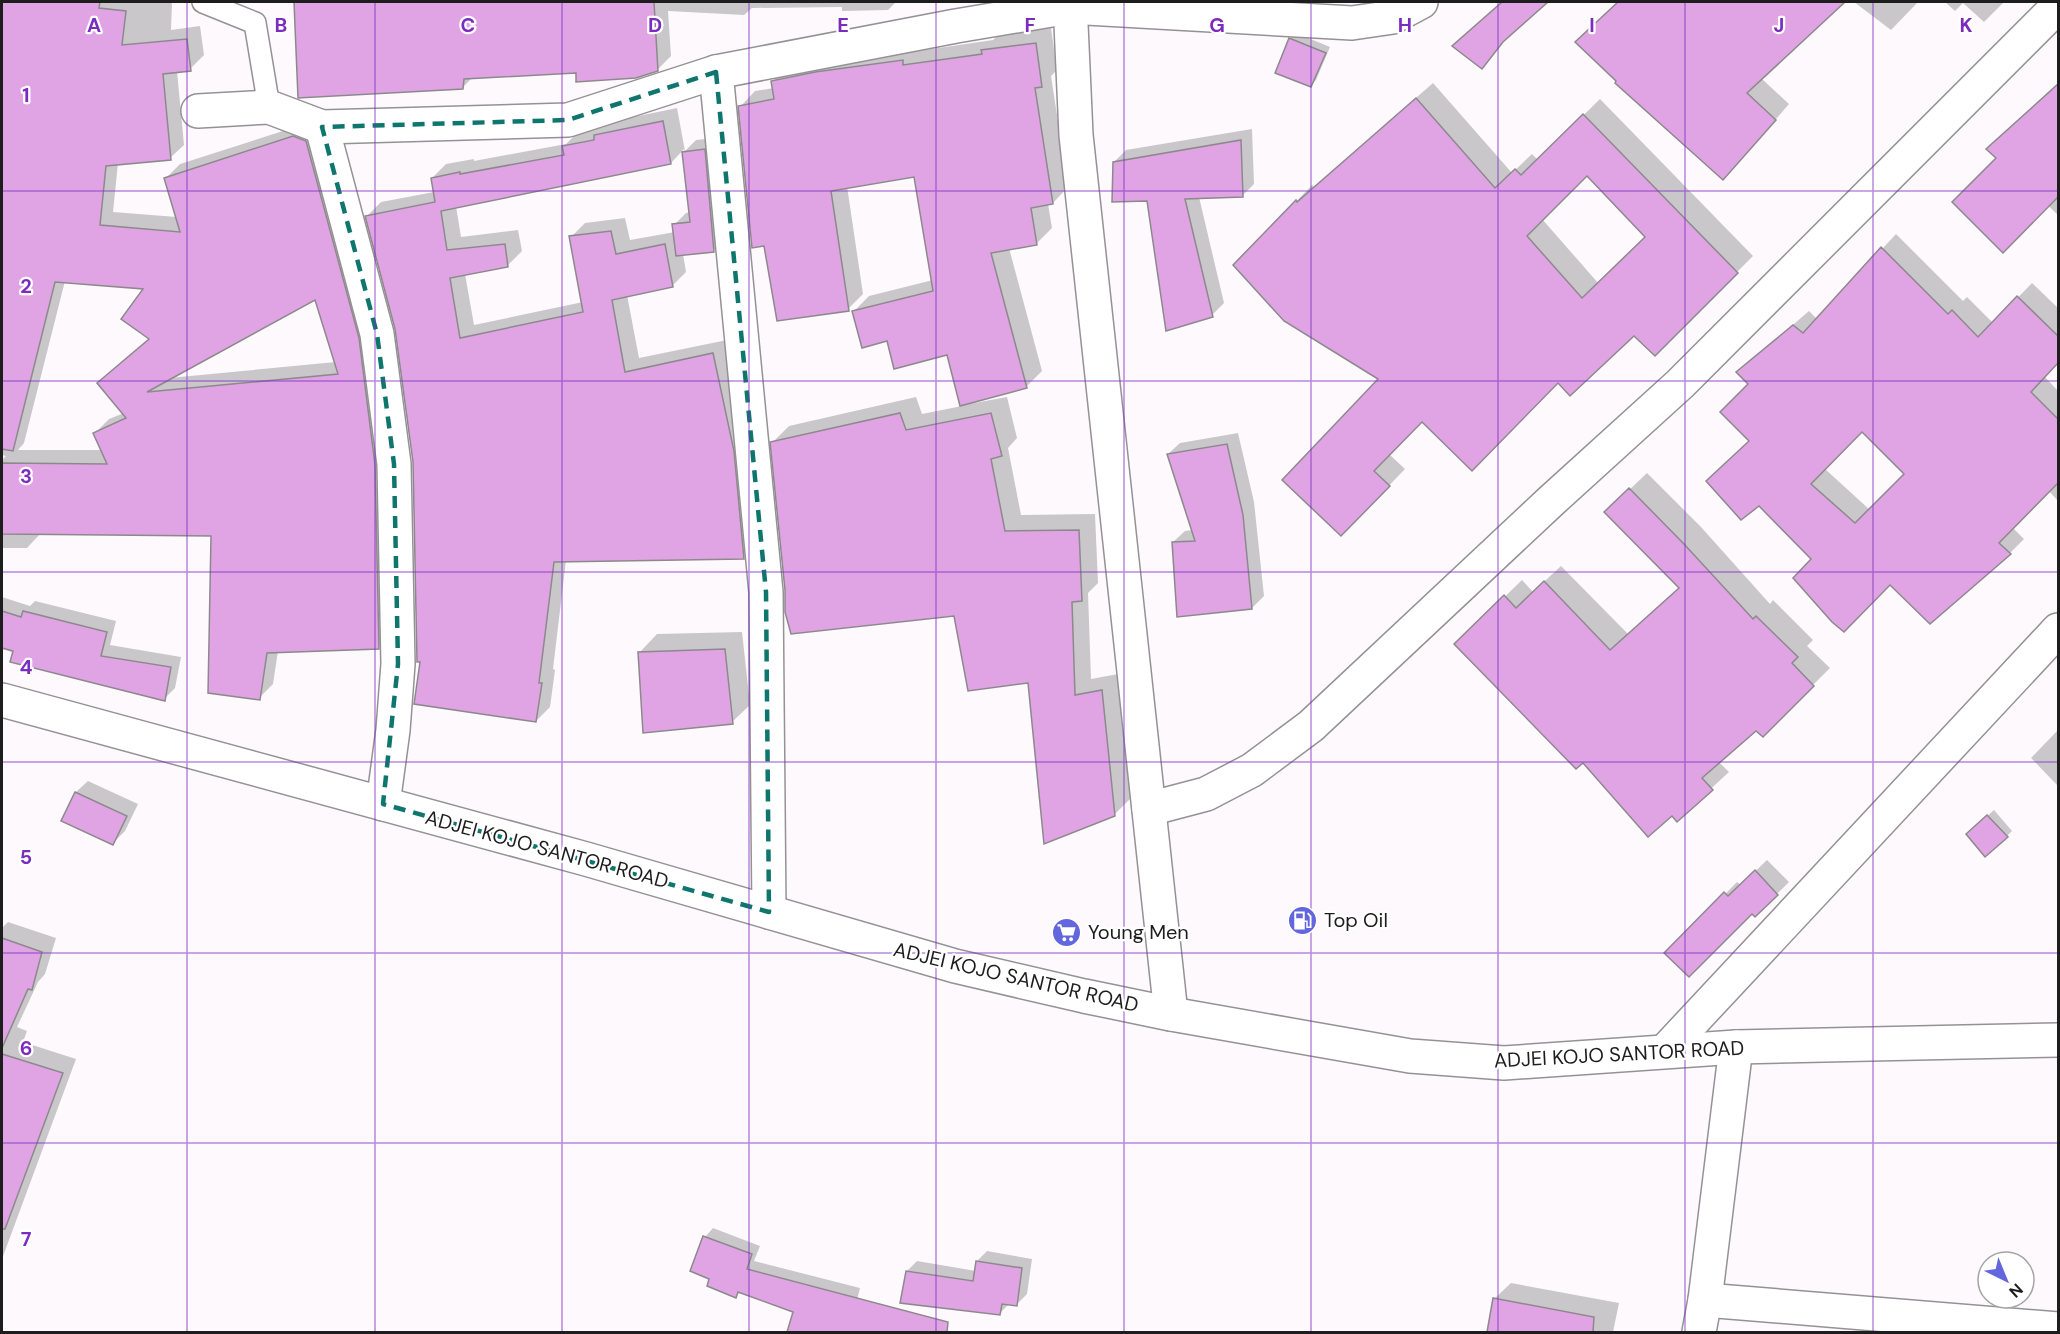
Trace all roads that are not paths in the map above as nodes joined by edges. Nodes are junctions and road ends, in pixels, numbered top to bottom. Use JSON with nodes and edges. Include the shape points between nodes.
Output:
{"nodes":[{"id":1,"x":203,"y":2,"type":"edge"},
{"id":2,"x":1421,"y":2,"type":"edge"},
{"id":3,"x":1069,"y":4,"type":"edge"},
{"id":4,"x":2058,"y":6,"type":"edge"},
{"id":5,"x":716,"y":72,"type":"junction"},
{"id":6,"x":269,"y":107,"type":"junction"},
{"id":7,"x":198,"y":111,"type":"dead end"},
{"id":8,"x":322,"y":127,"type":"junction"},
{"id":9,"x":2058,"y":630,"type":"edge"},
{"id":10,"x":2,"y":700,"type":"edge"},
{"id":11,"x":383,"y":804,"type":"junction"},
{"id":12,"x":1149,"y":809,"type":"junction"},
{"id":13,"x":769,"y":912,"type":"junction"},
{"id":14,"x":1171,"y":1014,"type":"junction"},
{"id":15,"x":2058,"y":1040,"type":"edge"},
{"id":16,"x":1736,"y":1047,"type":"junction"},
{"id":17,"x":1665,"y":1052,"type":"junction"},
{"id":18,"x":1705,"y":1300,"type":"junction"},
{"id":19,"x":2058,"y":1329,"type":"edge"},
{"id":20,"x":1699,"y":1332,"type":"edge"}],
"edges":[{"from":1,"to":6,"type":"lane","via":[[255,23]]},
{"from":2,"to":3,"type":"street","via":[[1393,17],[1352,24]]},
{"from":3,"to":5,"type":"street"},
{"from":3,"to":12,"type":"street","via":[[1076,135]]},
{"from":4,"to":12,"type":"street","via":[[1680,384],[1311,726],[1252,770],[1206,794]]},
{"from":5,"to":8,"type":"street","via":[[568,120]]},
{"from":5,"to":13,"type":"street","via":[[766,592]]},
{"from":6,"to":7,"type":"street"},
{"from":6,"to":8,"type":"street"},
{"from":8,"to":11,"type":"street","via":[[377,334],[394,464],[398,663]]},
{"from":9,"to":17,"type":"street"},
{"from":10,"to":11,"type":"street","name":"ADJEI KOJO SANTOR ROAD"},
{"from":11,"to":13,"type":"street","name":"ADJEI KOJO SANTOR ROAD"},
{"from":12,"to":14,"type":"street"},
{"from":13,"to":14,"type":"street","name":"ADJEI KOJO SANTOR ROAD","via":[[955,966]]},
{"from":14,"to":17,"type":"street","name":"ADJEI KOJO SANTOR ROAD","via":[[1434,1058],[1504,1063]]},
{"from":15,"to":16,"type":"street","name":"ADJEI KOJO SANTOR ROAD"},
{"from":16,"to":17,"type":"street","name":"ADJEI KOJO SANTOR ROAD"},
{"from":16,"to":18,"type":"street"},
{"from":18,"to":19,"type":"street"},
{"from":18,"to":20,"type":"street"}]}
